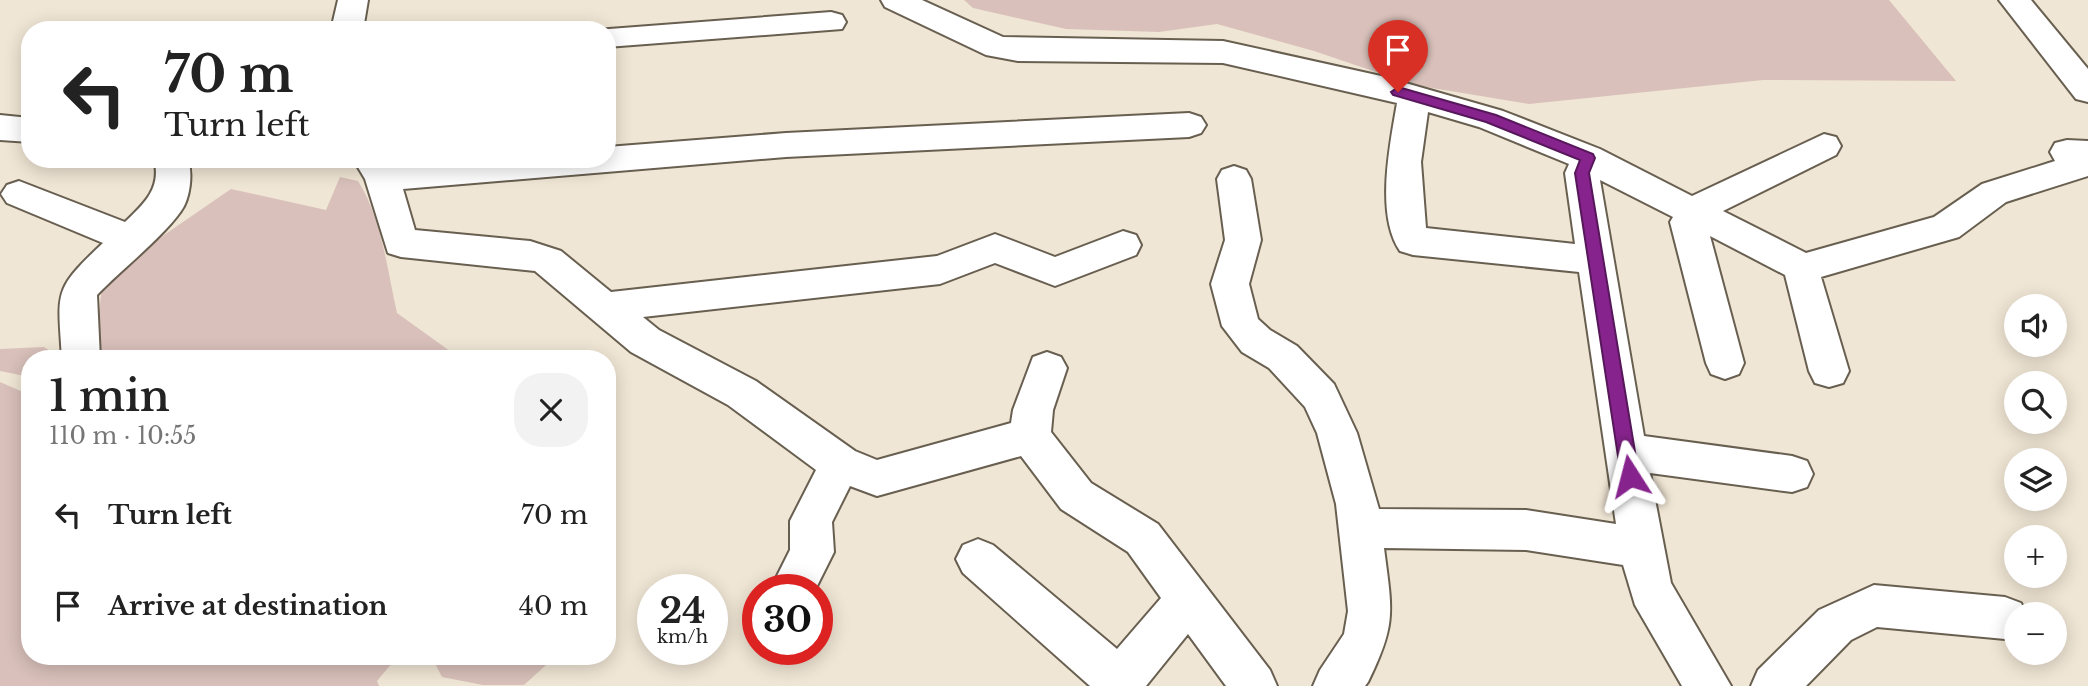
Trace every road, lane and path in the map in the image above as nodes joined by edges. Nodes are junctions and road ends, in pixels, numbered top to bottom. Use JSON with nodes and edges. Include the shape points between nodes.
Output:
{"nodes":[{"id":1,"x":353,"y":0,"type":"edge"},
{"id":2,"x":896,"y":0,"type":"edge"},
{"id":3,"x":2014,"y":0,"type":"edge"},
{"id":4,"x":349,"y":21,"type":"edge"},
{"id":5,"x":831,"y":22,"type":"dead end"},
{"id":6,"x":616,"y":36,"type":"edge"},
{"id":7,"x":2088,"y":91,"type":"edge"},
{"id":8,"x":1414,"y":97,"type":"junction"},
{"id":9,"x":1189,"y":125,"type":"dead end"},
{"id":10,"x":1824,"y":146,"type":"dead end"},
{"id":11,"x":2088,"y":153,"type":"edge"},
{"id":12,"x":616,"y":155,"type":"edge"},
{"id":13,"x":1588,"y":158,"type":"junction"},
{"id":14,"x":174,"y":168,"type":"edge"},
{"id":15,"x":376,"y":168,"type":"edge"},
{"id":16,"x":1234,"y":179,"type":"dead end"},
{"id":17,"x":19,"y":194,"type":"dead end"},
{"id":18,"x":1693,"y":214,"type":"junction"},
{"id":19,"x":132,"y":240,"type":"junction"},
{"id":20,"x":1123,"y":245,"type":"dead end"},
{"id":21,"x":1596,"y":260,"type":"junction"},
{"id":22,"x":1803,"y":268,"type":"junction"},
{"id":23,"x":607,"y":311,"type":"junction"},
{"id":24,"x":80,"y":350,"type":"edge"},
{"id":25,"x":1725,"y":363,"type":"dead end"},
{"id":26,"x":1047,"y":368,"type":"dead end"},
{"id":27,"x":1829,"y":371,"type":"dead end"},
{"id":28,"x":1030,"y":436,"type":"junction"},
{"id":29,"x":1626,"y":452,"type":"junction"},
{"id":30,"x":840,"y":464,"type":"junction"},
{"id":31,"x":1792,"y":474,"type":"dead end"},
{"id":32,"x":1358,"y":528,"type":"junction"},
{"id":33,"x":1641,"y":548,"type":"junction"},
{"id":34,"x":978,"y":559,"type":"dead end"},
{"id":35,"x":800,"y":574,"type":"edge"},
{"id":36,"x":1190,"y":597,"type":"junction"},
{"id":37,"x":2004,"y":618,"type":"edge"},
{"id":38,"x":1118,"y":684,"type":"edge"},
{"id":39,"x":1254,"y":686,"type":"edge"},
{"id":40,"x":1336,"y":686,"type":"edge"},
{"id":41,"x":1708,"y":686,"type":"edge"},
{"id":42,"x":1774,"y":686,"type":"edge"}],
"edges":[{"from":1,"to":4,"type":"street"},
{"from":2,"to":8,"type":"street","via":[[997,47],[1223,52]]},
{"from":3,"to":7,"type":"street"},
{"from":5,"to":6,"type":"street"},
{"from":8,"to":13,"type":"street","via":[[1491,119]]},
{"from":8,"to":21,"type":"street","via":[[1404,162],[1408,234],[1413,242]]},
{"from":9,"to":12,"type":"street"},
{"from":10,"to":18,"type":"street"},
{"from":11,"to":22,"type":"street","via":[[2067,152],[2076,167],[1994,193],[1946,227]]},
{"from":13,"to":18,"type":"street"},
{"from":13,"to":21,"type":"street","via":[[1582,173]]},
{"from":14,"to":19,"type":"street","via":[[168,203]]},
{"from":15,"to":23,"type":"street","via":[[401,243],[539,258]]},
{"from":16,"to":32,"type":"street","via":[[1243,240],[1230,284],[1241,326],[1283,357],[1320,396],[1341,445],[1357,504]]},
{"from":17,"to":19,"type":"street"},
{"from":18,"to":22,"type":"street"},
{"from":18,"to":25,"type":"street","via":[[1688,222]]},
{"from":19,"to":24,"type":"street","via":[[83,285],[77,297]]},
{"from":20,"to":23,"type":"street","via":[[1055,272],[995,248],[940,270],[616,305]]},
{"from":21,"to":29,"type":"street"},
{"from":22,"to":27,"type":"street"},
{"from":23,"to":30,"type":"street","via":[[645,341],[741,393]]},
{"from":26,"to":28,"type":"street"},
{"from":28,"to":30,"type":"street","via":[[877,478]]},
{"from":28,"to":36,"type":"street","via":[[1076,496],[1143,538]]},
{"from":29,"to":31,"type":"street"},
{"from":29,"to":33,"type":"street"},
{"from":30,"to":35,"type":"street","via":[[811,521],[812,552]]},
{"from":32,"to":33,"type":"street","via":[[1526,530]]},
{"from":32,"to":40,"type":"street","via":[[1370,611],[1366,638]]},
{"from":33,"to":41,"type":"street","via":[[1651,590]]},
{"from":34,"to":38,"type":"street"},
{"from":36,"to":38,"type":"street"},
{"from":36,"to":39,"type":"street"},
{"from":37,"to":42,"type":"street","via":[[1874,606],[1835,625]]}]}
